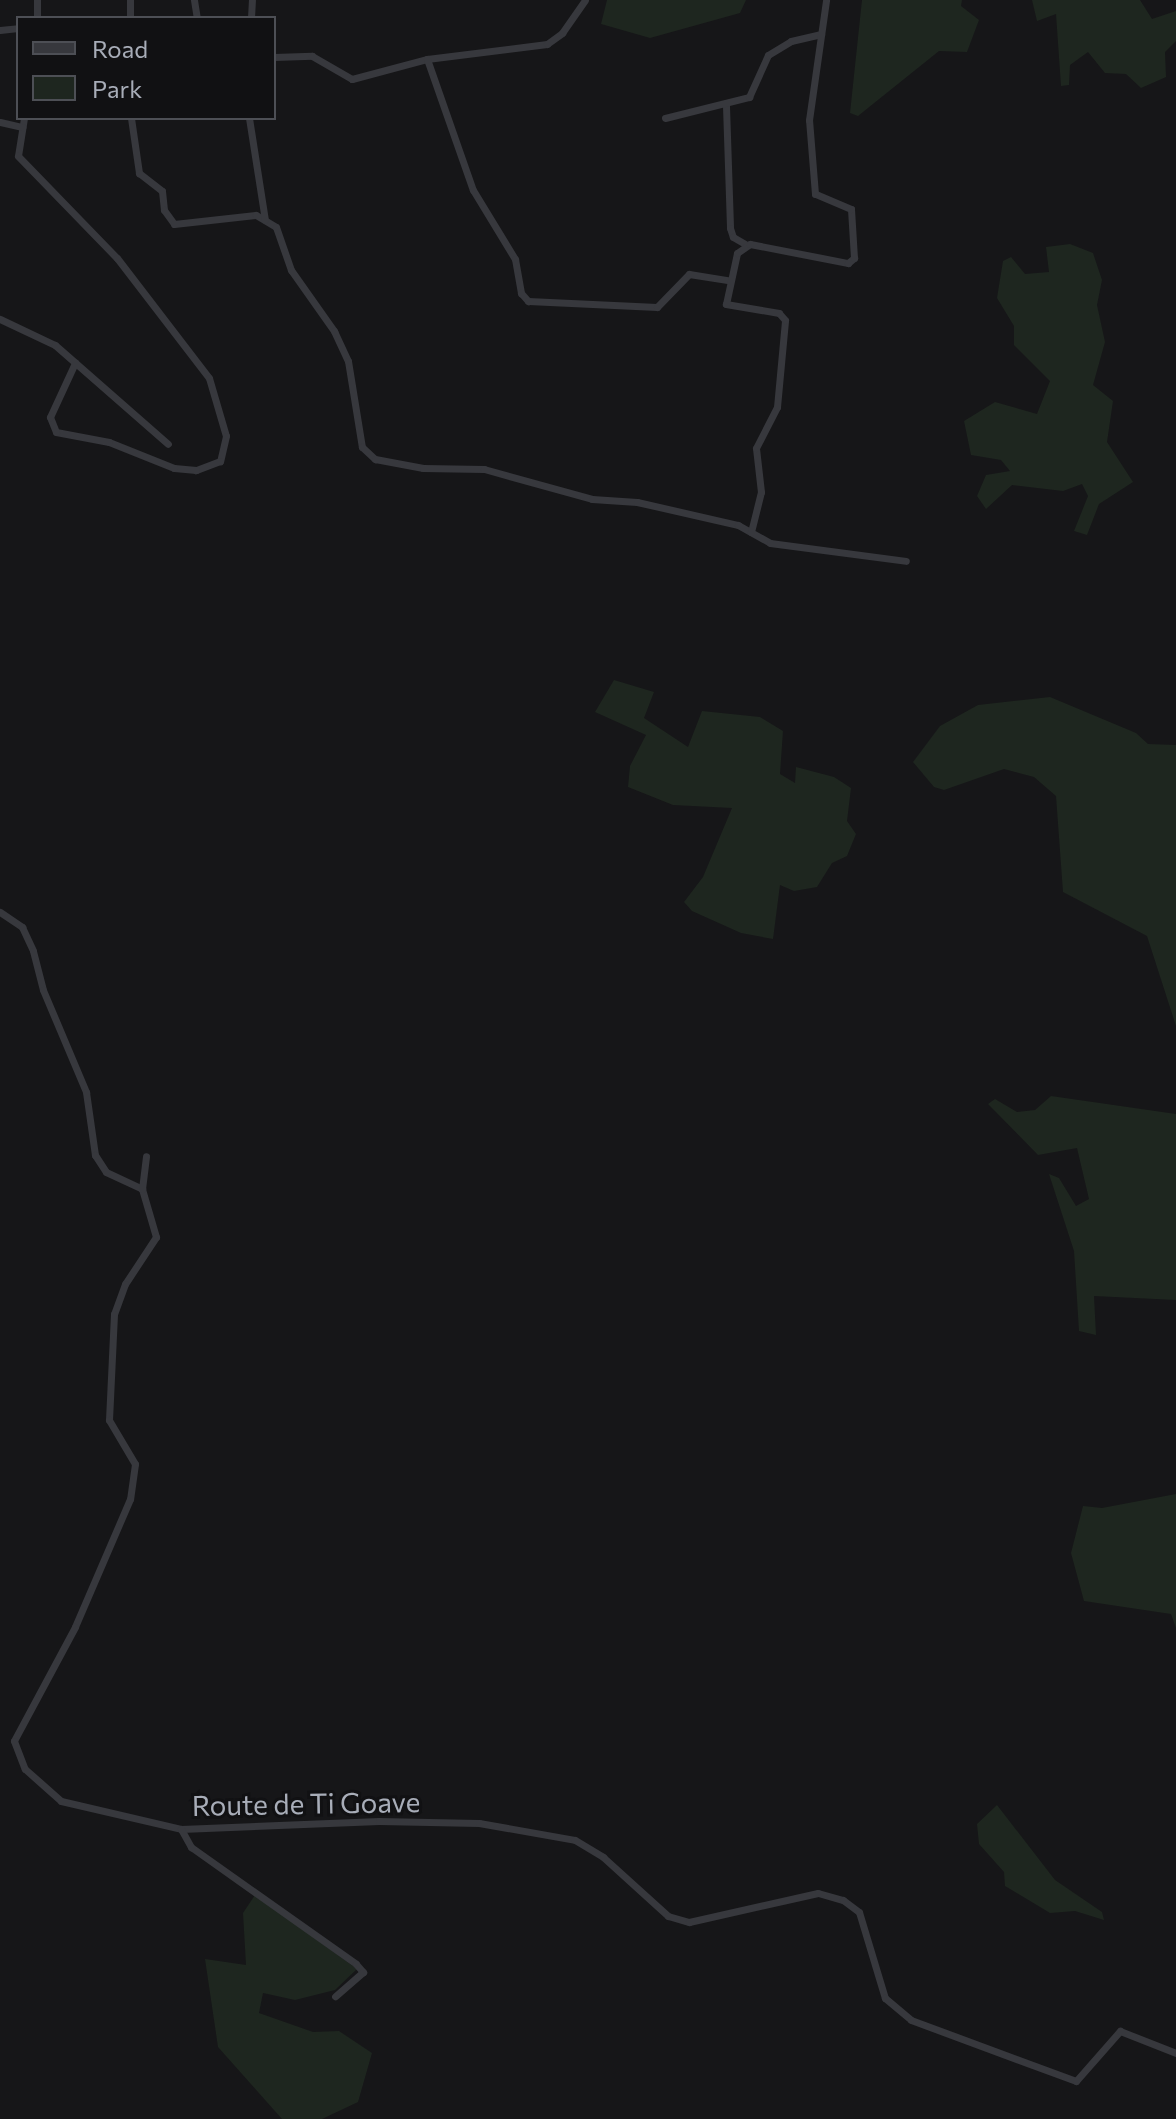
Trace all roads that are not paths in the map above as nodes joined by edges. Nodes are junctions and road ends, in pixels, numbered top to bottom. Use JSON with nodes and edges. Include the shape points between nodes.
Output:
{"nodes":[{"id":1,"x":585,"y":0,"type":"edge"},
{"id":2,"x":826,"y":0,"type":"edge"},
{"id":3,"x":821,"y":34,"type":"junction"},
{"id":4,"x":276,"y":57,"type":"edge"},
{"id":5,"x":427,"y":59,"type":"junction"},
{"id":6,"x":726,"y":106,"type":"junction"},
{"id":7,"x":665,"y":118,"type":"dead end"},
{"id":8,"x":131,"y":120,"type":"edge"},
{"id":9,"x":249,"y":120,"type":"edge"},
{"id":10,"x":0,"y":122,"type":"edge"},
{"id":11,"x":23,"y":122,"type":"edge"},
{"id":12,"x":265,"y":220,"type":"junction"},
{"id":13,"x":745,"y":244,"type":"junction"},
{"id":14,"x":728,"y":280,"type":"junction"},
{"id":15,"x":0,"y":319,"type":"edge"},
{"id":16,"x":75,"y":363,"type":"junction"},
{"id":17,"x":168,"y":444,"type":"dead end"},
{"id":18,"x":751,"y":532,"type":"junction"},
{"id":19,"x":906,"y":561,"type":"dead end"},
{"id":20,"x":0,"y":912,"type":"edge"},
{"id":21,"x":146,"y":1156,"type":"dead end"},
{"id":22,"x":142,"y":1189,"type":"junction"},
{"id":23,"x":181,"y":1829,"type":"junction"},
{"id":24,"x":335,"y":1996,"type":"dead end"},
{"id":25,"x":1176,"y":2053,"type":"edge"}],
"edges":[{"from":1,"to":5,"type":"street","via":[[562,33],[547,44]]},
{"from":2,"to":3,"type":"street"},
{"from":3,"to":6,"type":"street","via":[[791,41],[768,55],[753,93]]},
{"from":3,"to":13,"type":"street","via":[[808,135],[815,194],[851,209],[853,261]]},
{"from":4,"to":5,"type":"street","via":[[312,56],[352,79]]},
{"from":5,"to":14,"type":"street","via":[[473,190],[515,259],[521,293],[528,301],[657,307],[667,302],[685,276]]},
{"from":6,"to":7,"type":"street"},
{"from":6,"to":13,"type":"street","via":[[730,228]]},
{"from":8,"to":12,"type":"street","via":[[139,173],[162,191],[164,210],[174,224],[256,215]]},
{"from":9,"to":12,"type":"street"},
{"from":10,"to":11,"type":"street"},
{"from":11,"to":16,"type":"street","via":[[16,147],[23,162],[117,258],[209,378],[226,436],[220,461],[196,470],[174,468],[109,442],[56,432],[50,417]]},
{"from":12,"to":18,"type":"street","via":[[276,227],[291,270],[343,351],[362,447],[375,459],[423,468],[484,469],[592,499],[637,502]]},
{"from":13,"to":14,"type":"street"},
{"from":14,"to":18,"type":"street","via":[[729,308],[779,313],[785,320],[777,407],[756,448],[761,492]]},
{"from":15,"to":16,"type":"street","via":[[29,329]]},
{"from":16,"to":17,"type":"street"},
{"from":18,"to":19,"type":"street","via":[[770,543]]},
{"from":20,"to":22,"type":"street","via":[[22,927],[33,951],[43,990],[86,1092],[95,1155],[106,1172]]},
{"from":21,"to":22,"type":"street"},
{"from":22,"to":23,"type":"street","name":"Route de Ti Goave","via":[[156,1237],[125,1284],[114,1314],[109,1420],[135,1464],[130,1499],[75,1627],[14,1741],[25,1769],[61,1801]]},
{"from":23,"to":24,"type":"street","via":[[191,1847],[356,1964],[363,1972]]},
{"from":23,"to":25,"type":"street","name":"Route de Ti Goave","via":[[379,1821],[479,1823],[575,1840],[603,1857],[668,1916],[689,1922],[818,1893],[843,1900],[859,1912],[885,1998],[911,2020],[1076,2081],[1120,2031]]}]}
